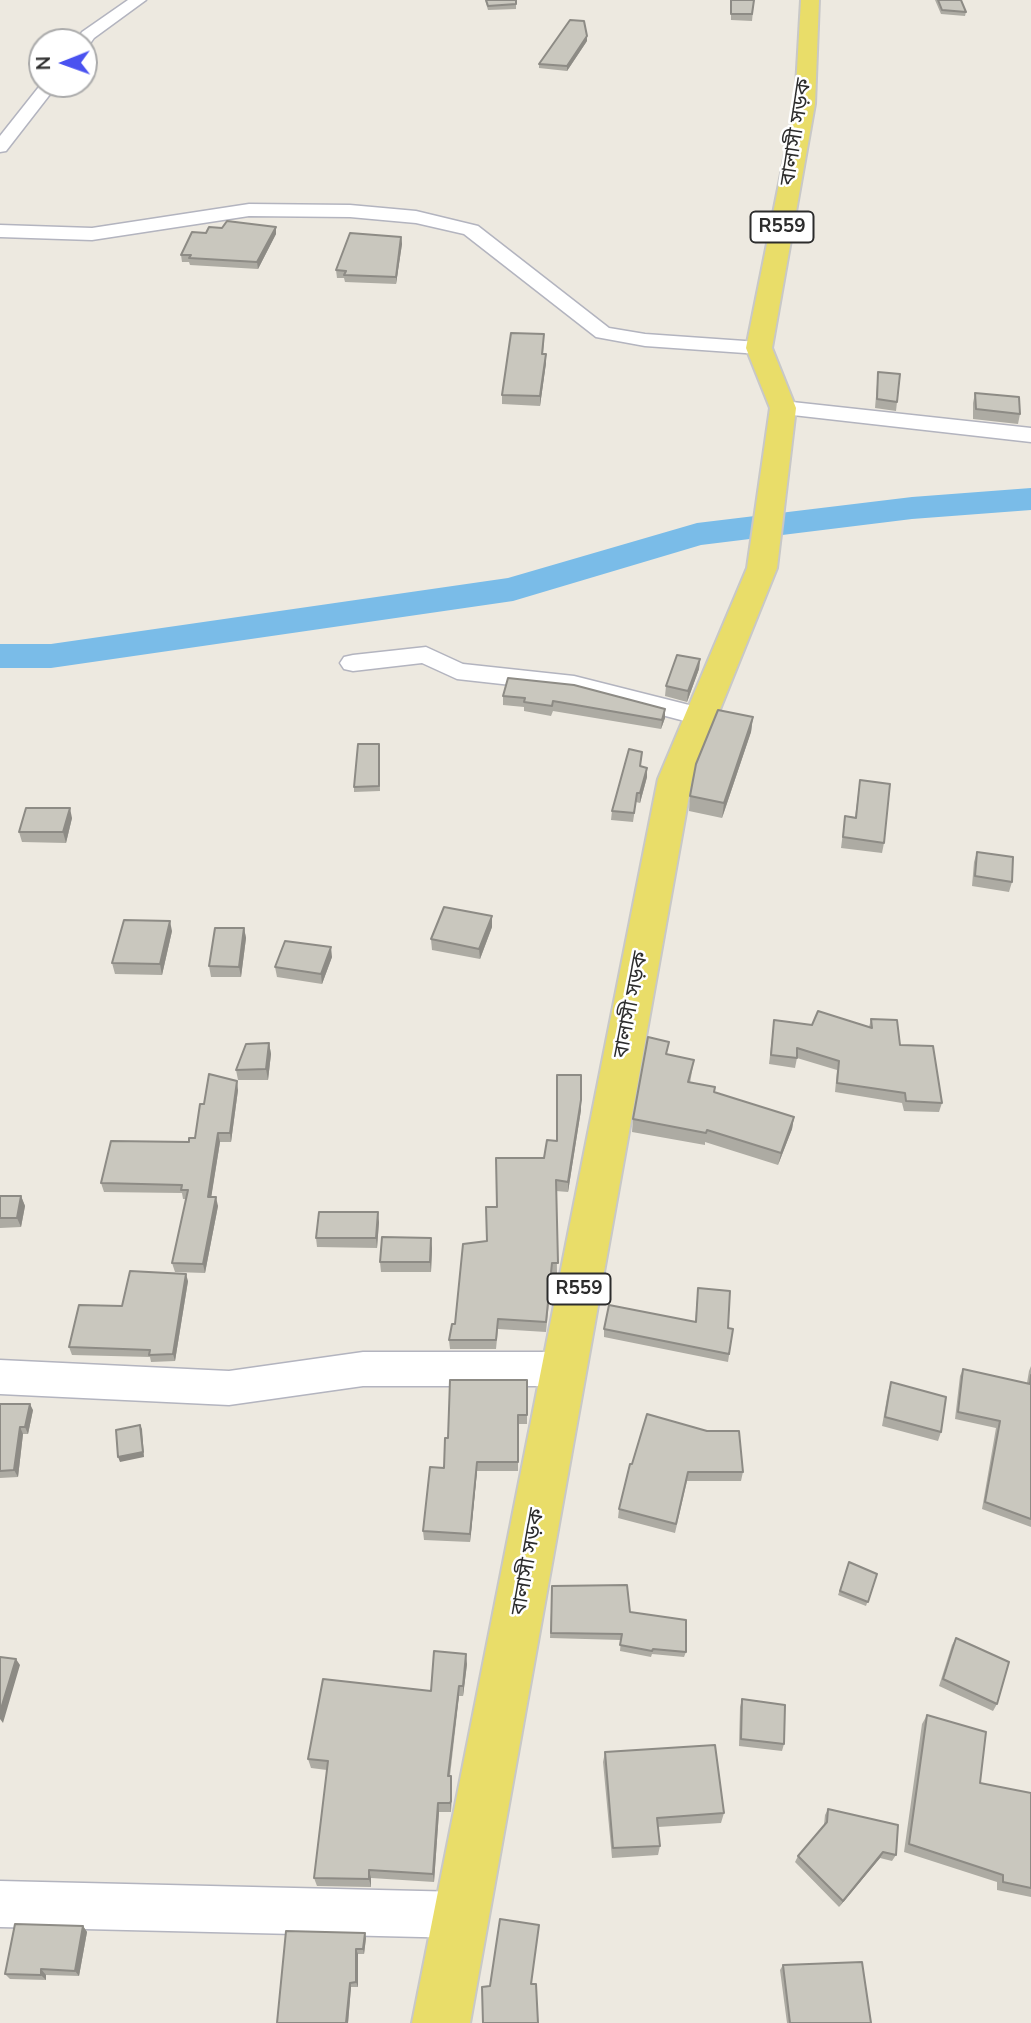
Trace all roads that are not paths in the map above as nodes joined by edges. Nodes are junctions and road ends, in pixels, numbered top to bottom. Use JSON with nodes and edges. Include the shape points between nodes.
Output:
{"nodes":[{"id":1,"x":138,"y":0,"type":"edge"},
{"id":2,"x":810,"y":0,"type":"edge"},
{"id":3,"x":98,"y":28,"type":"edge"},
{"id":4,"x":39,"y":98,"type":"edge"},
{"id":5,"x":0,"y":147,"type":"edge"},
{"id":6,"x":0,"y":231,"type":"edge"},
{"id":7,"x":759,"y":348,"type":"junction"},
{"id":8,"x":783,"y":408,"type":"junction"},
{"id":9,"x":1031,"y":435,"type":"edge"},
{"id":10,"x":353,"y":663,"type":"dead end"},
{"id":11,"x":700,"y":716,"type":"junction"},
{"id":12,"x":564,"y":1369,"type":"junction"},
{"id":13,"x":0,"y":1377,"type":"edge"},
{"id":14,"x":0,"y":1904,"type":"edge"},
{"id":15,"x":464,"y":1916,"type":"junction"},
{"id":16,"x":441,"y":2023,"type":"edge"}],
"edges":[{"from":1,"to":3,"type":"street"},
{"from":2,"to":7,"type":"main road","name":"বালাসী সড়ক","number":"R559","via":[[804,104]]},
{"from":4,"to":5,"type":"street"},
{"from":6,"to":7,"type":"street","via":[[92,233],[249,210],[416,217],[471,230],[603,333]]},
{"from":7,"to":8,"type":"main road","name":"বালাসী সড়ক","number":"R559"},
{"from":8,"to":9,"type":"street"},
{"from":8,"to":11,"type":"main road","name":"বালাসী সড়ক","number":"R559","via":[[762,568]]},
{"from":10,"to":11,"type":"street","via":[[426,655],[457,671],[574,684]]},
{"from":11,"to":12,"type":"main road","name":"বালাসী সড়ক","number":"R559","via":[[675,779]]},
{"from":12,"to":13,"type":"street","via":[[363,1369],[229,1388]]},
{"from":12,"to":15,"type":"main road","name":"বালাসী সড়ক","number":"R559"},
{"from":14,"to":15,"type":"street"},
{"from":15,"to":16,"type":"main road","name":"বালাসী সড়ক","number":"R559"}]}
